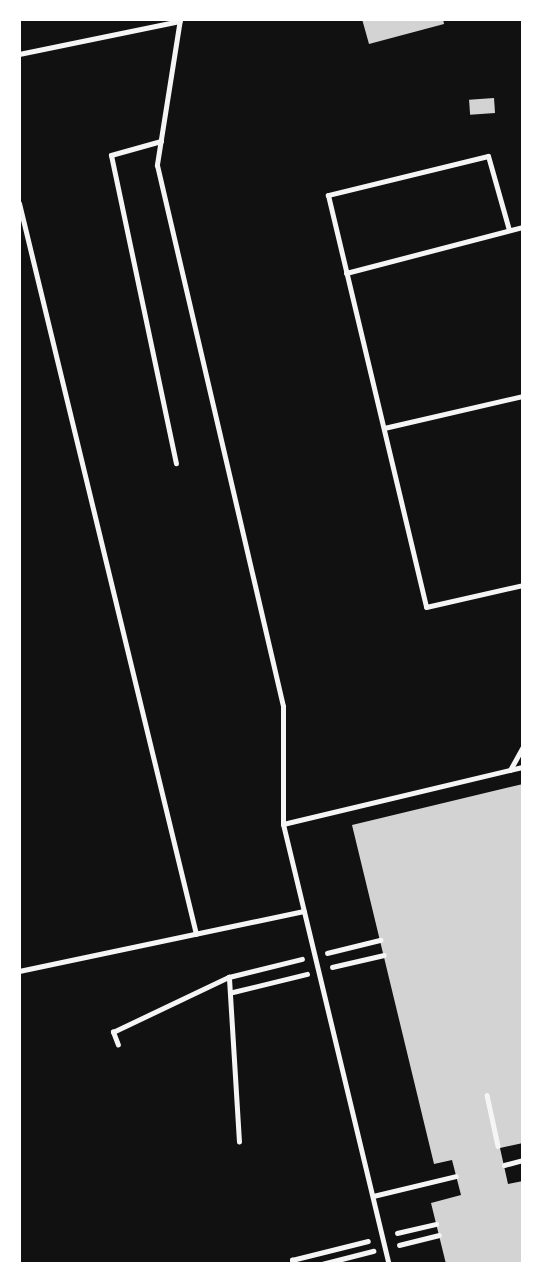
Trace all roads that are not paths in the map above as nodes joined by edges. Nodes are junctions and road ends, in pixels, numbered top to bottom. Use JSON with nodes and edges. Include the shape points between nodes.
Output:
{"nodes":[{"id":1,"x":180,"y":20,"type":"edge"},
{"id":2,"x":19,"y":54,"type":"edge"},
{"id":3,"x":161,"y":141,"type":"junction"},
{"id":4,"x":19,"y":203,"type":"edge"},
{"id":5,"x":523,"y":227,"type":"edge"},
{"id":6,"x":509,"y":230,"type":"junction"},
{"id":7,"x":346,"y":273,"type":"junction"},
{"id":8,"x":523,"y":396,"type":"edge"},
{"id":9,"x":384,"y":428,"type":"junction"},
{"id":10,"x":176,"y":463,"type":"dead end"},
{"id":11,"x":523,"y":585,"type":"edge"},
{"id":12,"x":523,"y":747,"type":"edge"},
{"id":13,"x":523,"y":767,"type":"edge"},
{"id":14,"x":510,"y":770,"type":"junction"},
{"id":15,"x":283,"y":824,"type":"junction"},
{"id":16,"x":304,"y":911,"type":"junction"},
{"id":17,"x":196,"y":934,"type":"junction"},
{"id":18,"x":19,"y":971,"type":"edge"},
{"id":19,"x":523,"y":1160,"type":"edge"},
{"id":20,"x":504,"y":1165,"type":"dead end"},
{"id":21,"x":456,"y":1176,"type":"dead end"},
{"id":22,"x":373,"y":1196,"type":"junction"},
{"id":23,"x":389,"y":1264,"type":"edge"}],
"edges":[{"from":1,"to":2,"type":"lane"},
{"from":1,"to":3,"type":"lane"},
{"from":3,"to":10,"type":"lane","via":[[111,155]]},
{"from":3,"to":15,"type":"lane","via":[[157,165],[283,706]]},
{"from":4,"to":17,"type":"lane"},
{"from":5,"to":6,"type":"lane"},
{"from":6,"to":7,"type":"lane"},
{"from":6,"to":7,"type":"lane","via":[[488,156],[328,195]]},
{"from":7,"to":9,"type":"lane"},
{"from":8,"to":9,"type":"lane"},
{"from":9,"to":11,"type":"lane","via":[[426,607]]},
{"from":12,"to":14,"type":"lane"},
{"from":13,"to":14,"type":"lane"},
{"from":14,"to":15,"type":"lane"},
{"from":15,"to":16,"type":"lane"},
{"from":16,"to":17,"type":"lane"},
{"from":16,"to":22,"type":"lane"},
{"from":17,"to":18,"type":"lane"},
{"from":19,"to":20,"type":"lane"},
{"from":21,"to":22,"type":"lane"},
{"from":22,"to":23,"type":"lane"}]}
